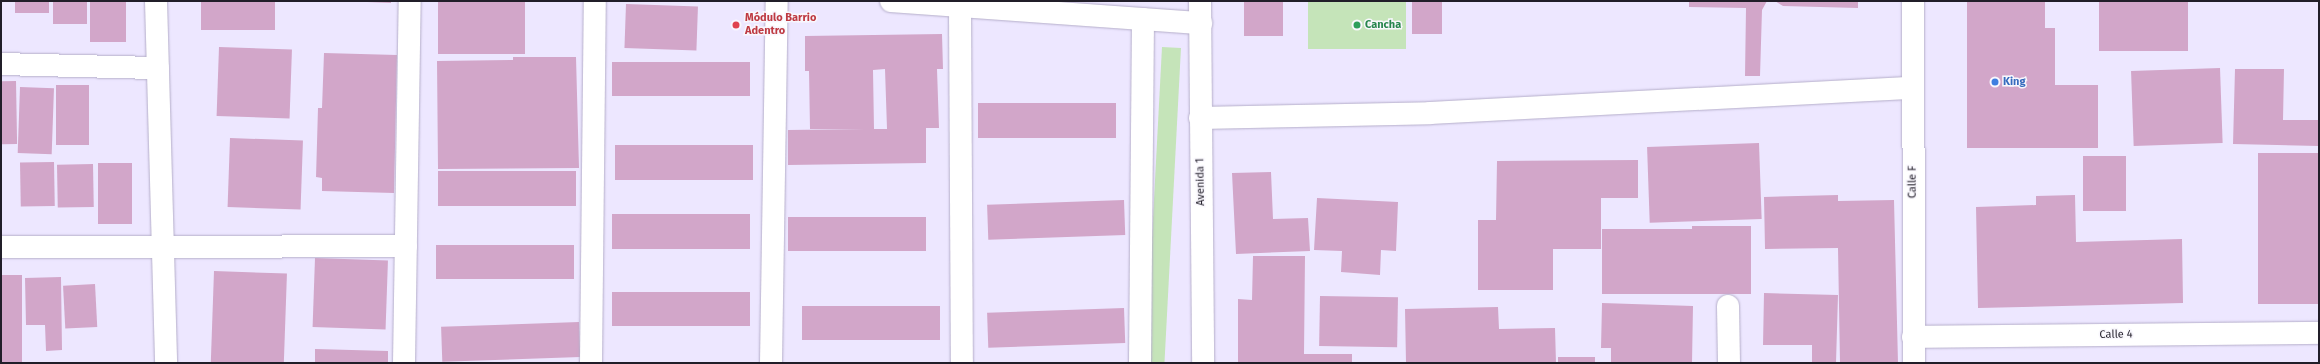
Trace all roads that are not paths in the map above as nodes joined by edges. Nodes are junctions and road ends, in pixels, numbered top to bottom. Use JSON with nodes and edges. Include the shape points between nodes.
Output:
{"nodes":[{"id":1,"x":156,"y":1,"type":"edge"},
{"id":2,"x":410,"y":1,"type":"edge"},
{"id":3,"x":595,"y":1,"type":"edge"},
{"id":4,"x":777,"y":1,"type":"edge"},
{"id":5,"x":891,"y":1,"type":"edge"},
{"id":6,"x":1200,"y":1,"type":"edge"},
{"id":7,"x":1913,"y":1,"type":"edge"},
{"id":8,"x":960,"y":6,"type":"junction"},
{"id":9,"x":1143,"y":19,"type":"junction"},
{"id":10,"x":1201,"y":23,"type":"junction"},
{"id":11,"x":1,"y":64,"type":"edge"},
{"id":12,"x":158,"y":68,"type":"junction"},
{"id":13,"x":1912,"y":88,"type":"junction"},
{"id":14,"x":1200,"y":118,"type":"junction"},
{"id":15,"x":164,"y":246,"type":"junction"},
{"id":16,"x":406,"y":246,"type":"junction"},
{"id":17,"x":1,"y":247,"type":"edge"},
{"id":18,"x":1728,"y":306,"type":"dead end"},
{"id":19,"x":2319,"y":333,"type":"edge"},
{"id":20,"x":1913,"y":337,"type":"junction"},
{"id":21,"x":166,"y":363,"type":"edge"},
{"id":22,"x":404,"y":363,"type":"edge"},
{"id":23,"x":591,"y":363,"type":"edge"},
{"id":24,"x":771,"y":363,"type":"edge"},
{"id":25,"x":962,"y":363,"type":"edge"},
{"id":26,"x":1140,"y":363,"type":"edge"},
{"id":27,"x":1203,"y":363,"type":"edge"},
{"id":28,"x":1729,"y":363,"type":"edge"},
{"id":29,"x":1914,"y":363,"type":"edge"}],
"edges":[{"from":1,"to":12,"type":"street"},
{"from":2,"to":16,"type":"street"},
{"from":3,"to":23,"type":"street"},
{"from":4,"to":24,"type":"street"},
{"from":5,"to":8,"type":"street"},
{"from":6,"to":10,"type":"street","name":"Avenida 1"},
{"from":7,"to":13,"type":"street","name":"Calle F"},
{"from":8,"to":9,"type":"street"},
{"from":8,"to":25,"type":"street"},
{"from":9,"to":10,"type":"street"},
{"from":9,"to":26,"type":"street"},
{"from":10,"to":14,"type":"street","name":"Avenida 1"},
{"from":11,"to":12,"type":"street"},
{"from":12,"to":15,"type":"street"},
{"from":13,"to":14,"type":"street","via":[[1430,114]]},
{"from":13,"to":20,"type":"street","name":"Calle F"},
{"from":14,"to":27,"type":"street","name":"Avenida 1"},
{"from":15,"to":16,"type":"street"},
{"from":15,"to":17,"type":"street"},
{"from":15,"to":21,"type":"street"},
{"from":16,"to":22,"type":"street"},
{"from":18,"to":28,"type":"street"},
{"from":19,"to":20,"type":"street","name":"Calle 4"},
{"from":20,"to":29,"type":"street","name":"Calle F"}]}
